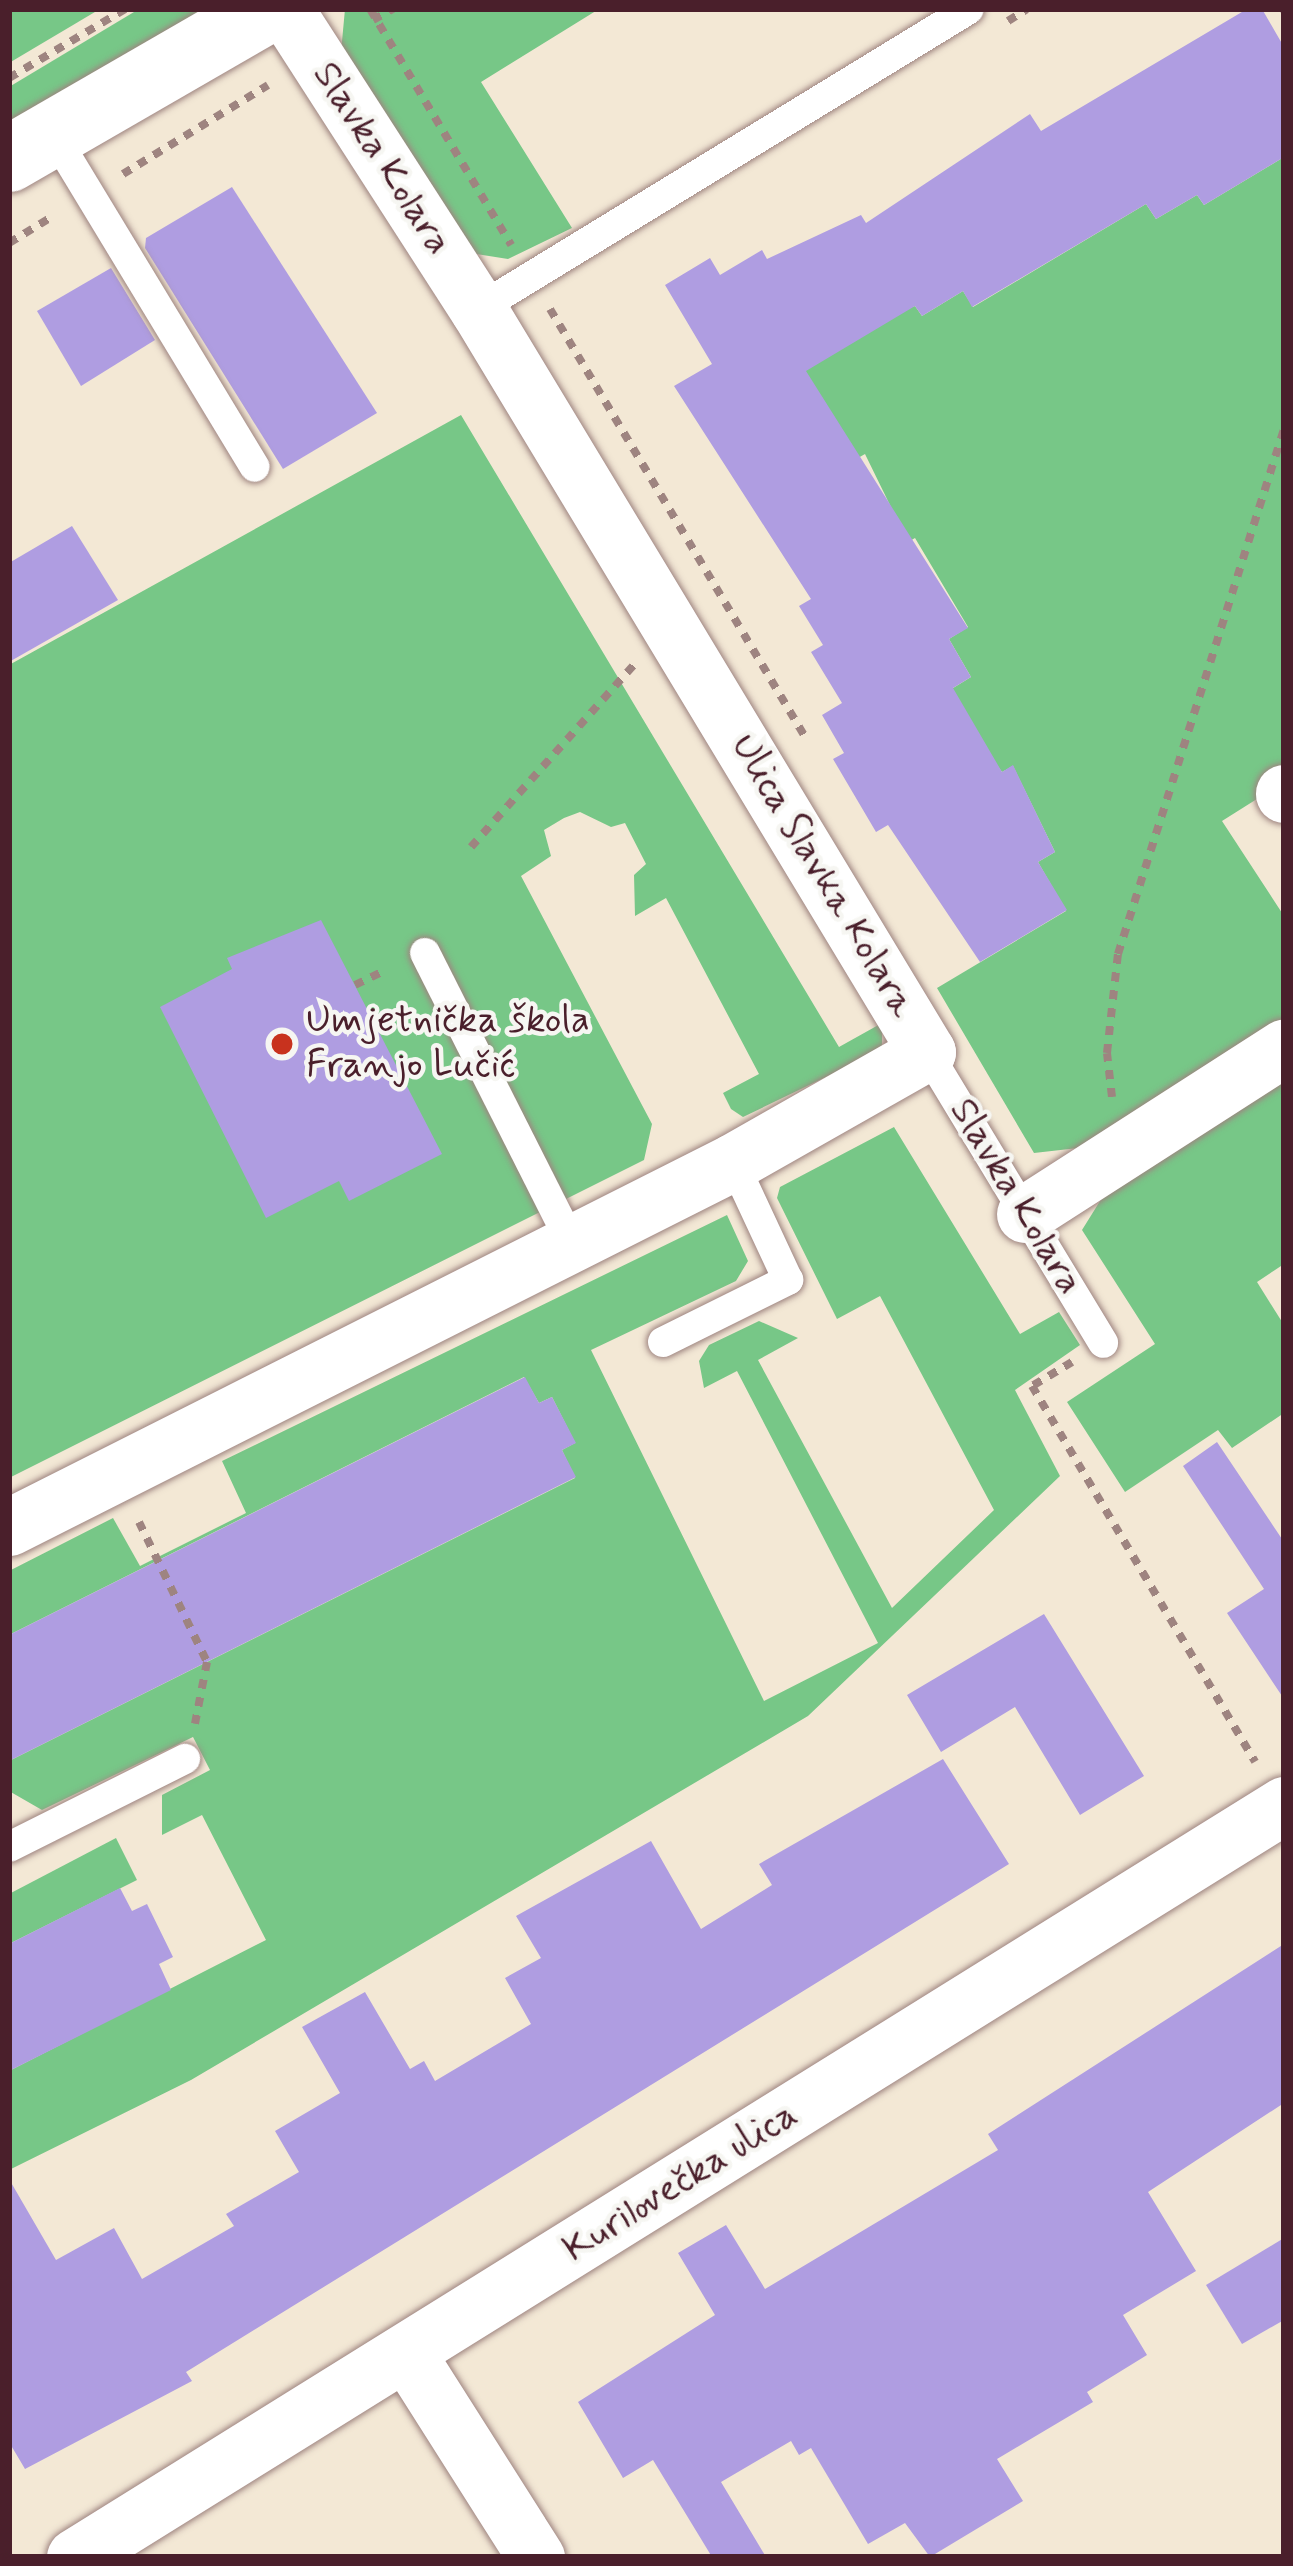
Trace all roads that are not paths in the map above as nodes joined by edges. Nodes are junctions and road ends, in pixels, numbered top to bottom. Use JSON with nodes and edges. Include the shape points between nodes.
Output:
{"nodes":[{"id":1,"x":268,"y":9,"type":"edge"},
{"id":2,"x":285,"y":9,"type":"edge"},
{"id":3,"x":970,"y":9,"type":"edge"},
{"id":4,"x":31,"y":147,"type":"edge"},
{"id":5,"x":478,"y":309,"type":"junction"},
{"id":6,"x":255,"y":467,"type":"dead end"},
{"id":7,"x":425,"y":952,"type":"dead end"},
{"id":8,"x":1284,"y":1048,"type":"edge"},
{"id":9,"x":927,"y":1052,"type":"junction"},
{"id":10,"x":733,"y":1162,"type":"junction"},
{"id":11,"x":1025,"y":1214,"type":"junction"},
{"id":12,"x":569,"y":1238,"type":"junction"},
{"id":13,"x":663,"y":1342,"type":"dead end"},
{"id":14,"x":1103,"y":1343,"type":"road end"},
{"id":15,"x":9,"y":1527,"type":"edge"},
{"id":16,"x":185,"y":1759,"type":"road end"},
{"id":17,"x":1276,"y":1793,"type":"edge"},
{"id":18,"x":9,"y":1847,"type":"edge"},
{"id":19,"x":406,"y":2354,"type":"junction"},
{"id":20,"x":75,"y":2557,"type":"edge"},
{"id":21,"x":536,"y":2557,"type":"edge"}],
"edges":[{"from":1,"to":4,"type":"main road"},
{"from":2,"to":5,"type":"street","name":"Slavka Kolara"},
{"from":3,"to":5,"type":"lane"},
{"from":4,"to":6,"type":"lane","via":[[90,194]]},
{"from":5,"to":9,"type":"street","name":"Ulica Slavka Kolara"},
{"from":7,"to":12,"type":"lane"},
{"from":8,"to":11,"type":"street"},
{"from":9,"to":10,"type":"street","name":"Ulica Slavka Kolara"},
{"from":9,"to":11,"type":"lane","name":"Slavka Kolara"},
{"from":10,"to":12,"type":"street","name":"Ulica Slavka Kolara"},
{"from":10,"to":13,"type":"lane","via":[[788,1280]]},
{"from":11,"to":14,"type":"lane","name":"Slavka Kolara"},
{"from":12,"to":15,"type":"street","name":"Ulica Slavka Kolara"},
{"from":16,"to":18,"type":"lane"},
{"from":17,"to":19,"type":"street","name":"Kurilovečka ulica"},
{"from":19,"to":20,"type":"street","name":"Kurilovečka ulica"},
{"from":19,"to":21,"type":"street"}]}
